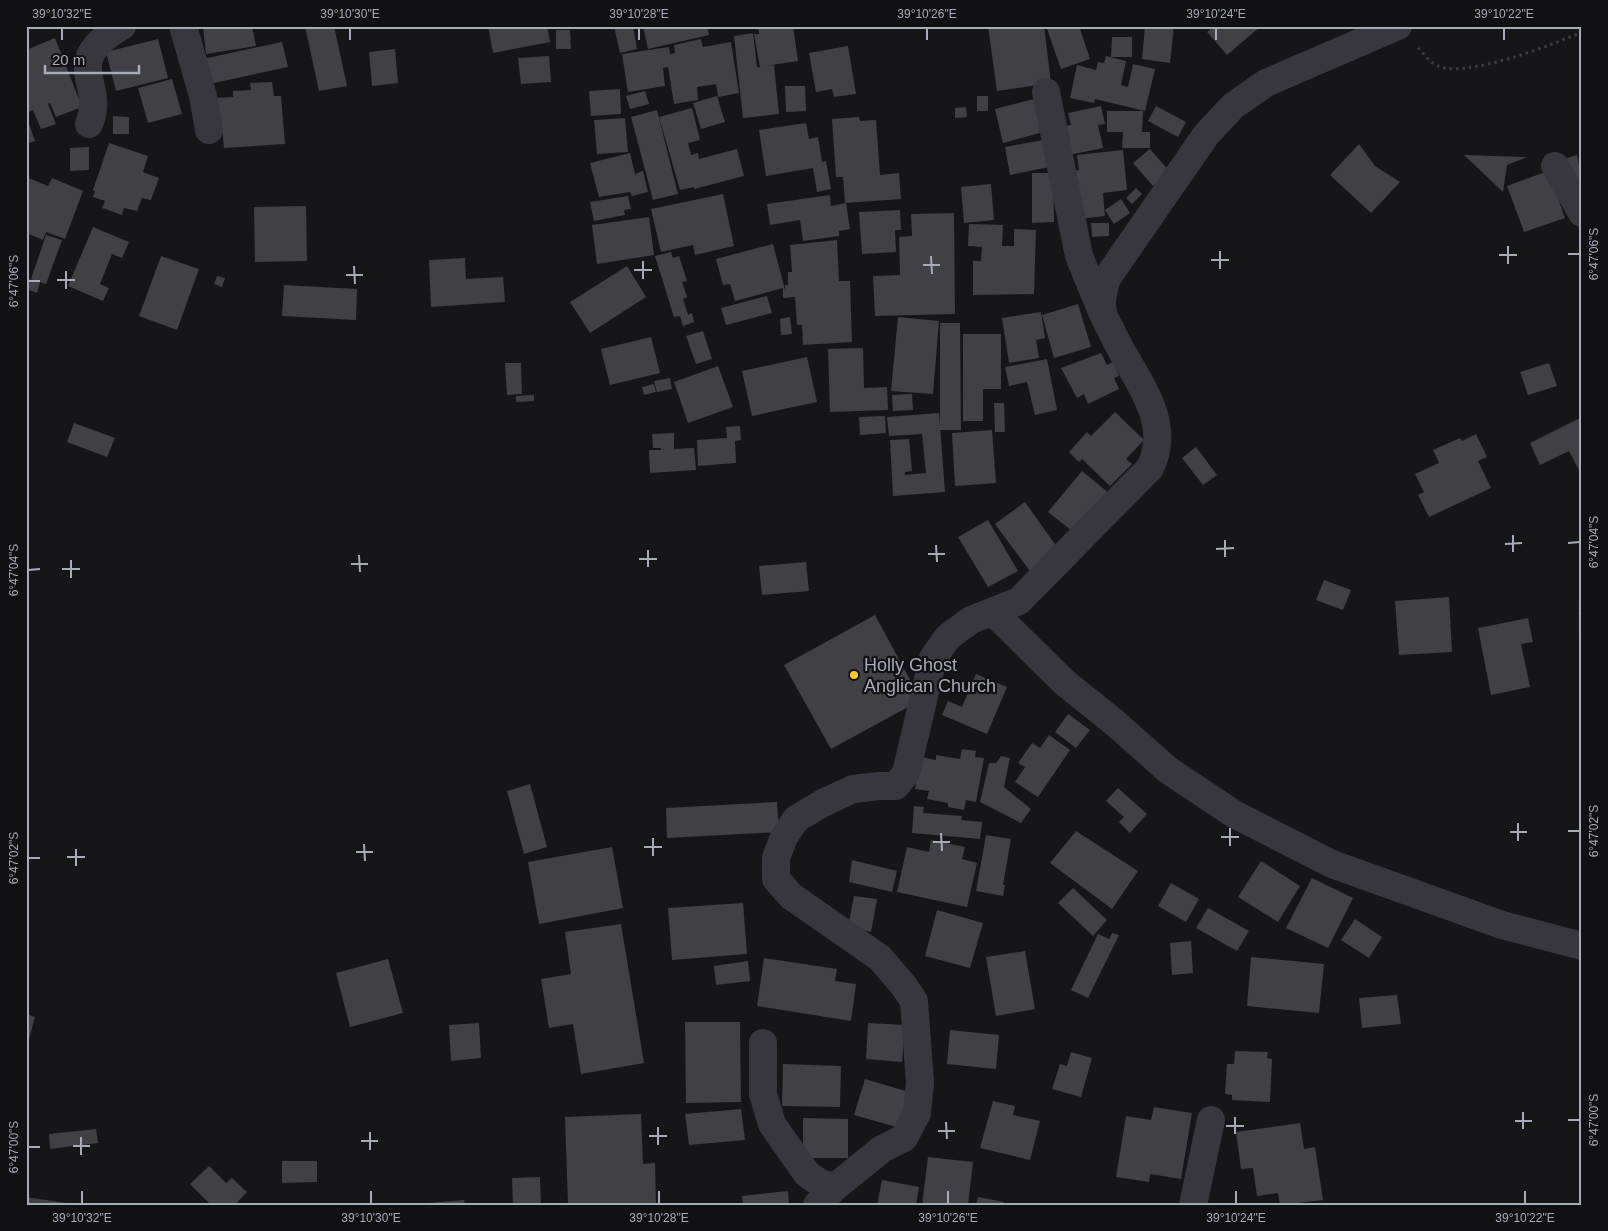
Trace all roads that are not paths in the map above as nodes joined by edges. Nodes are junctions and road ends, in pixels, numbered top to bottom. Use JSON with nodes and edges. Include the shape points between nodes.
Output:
{"nodes":[{"id":1,"x":122,"y":26,"type":"edge"},
{"id":2,"x":183,"y":26,"type":"edge"},
{"id":3,"x":1398,"y":26,"type":"edge"},
{"id":4,"x":1046,"y":92,"type":"dead end"},
{"id":5,"x":89,"y":124,"type":"dead end"},
{"id":6,"x":209,"y":130,"type":"dead end"},
{"id":7,"x":1555,"y":166,"type":"dead end"},
{"id":8,"x":1582,"y":213,"type":"edge"},
{"id":9,"x":1102,"y":312,"type":"junction"},
{"id":10,"x":994,"y":613,"type":"junction"},
{"id":11,"x":1582,"y":946,"type":"edge"},
{"id":12,"x":763,"y":1043,"type":"dead end"},
{"id":13,"x":1211,"y":1120,"type":"dead end"},
{"id":14,"x":826,"y":1196,"type":"edge"},
{"id":15,"x":1193,"y":1205,"type":"edge"}],
"edges":[{"from":1,"to":5,"type":"street","via":[[96,46],[88,58],[94,114]]},
{"from":2,"to":6,"type":"street"},
{"from":3,"to":9,"type":"street","via":[[1266,83],[1233,106],[1206,135],[1107,278]]},
{"from":4,"to":9,"type":"street","via":[[1079,256]]},
{"from":7,"to":8,"type":"street"},
{"from":9,"to":10,"type":"street","via":[[1155,412],[1158,430],[1155,458],[1150,468],[1019,601]]},
{"from":10,"to":11,"type":"street","via":[[1064,682],[1168,770],[1234,814],[1332,864],[1502,925]]},
{"from":10,"to":14,"type":"street","via":[[971,620],[956,631],[933,658],[906,773],[896,786],[853,789],[796,819],[776,858],[776,879],[791,896],[880,958],[914,1000],[920,1082],[917,1113],[904,1138],[882,1149]]},
{"from":12,"to":14,"type":"street","via":[[763,1094],[772,1124],[807,1174],[820,1183]]},
{"from":13,"to":15,"type":"street"}]}
